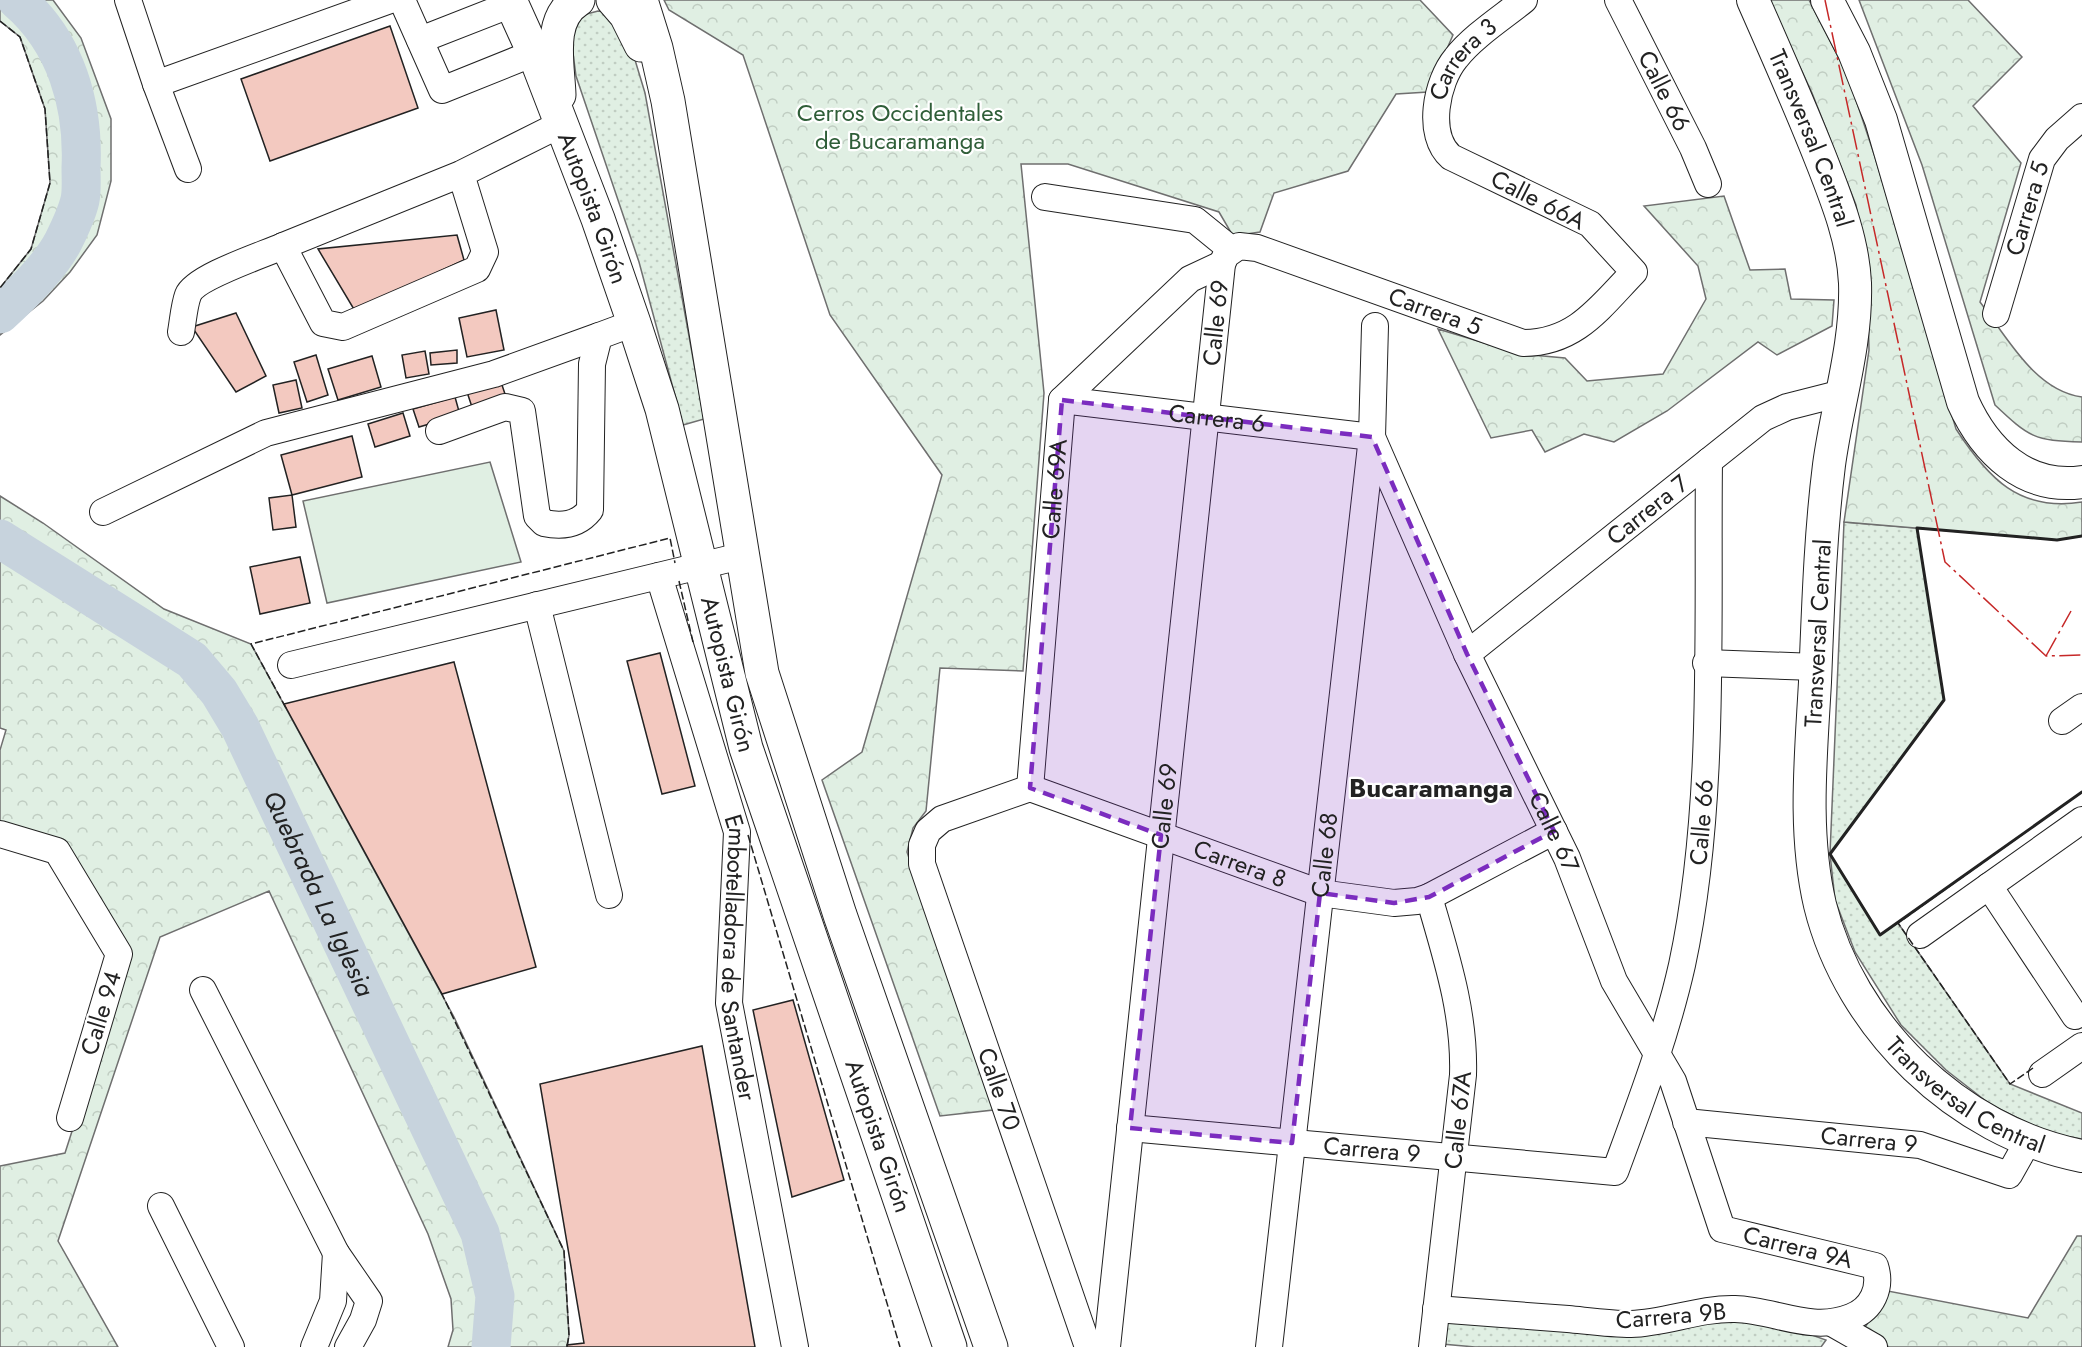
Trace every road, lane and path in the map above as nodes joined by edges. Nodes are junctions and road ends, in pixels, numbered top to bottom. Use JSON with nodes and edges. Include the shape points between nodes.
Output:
{"nodes":[{"id":1,"x":128,"y":0,"type":"edge"},
{"id":2,"x":390,"y":0,"type":"edge"},
{"id":3,"x":402,"y":0,"type":"edge"},
{"id":4,"x":578,"y":0,"type":"edge"},
{"id":5,"x":613,"y":0,"type":"edge"},
{"id":6,"x":641,"y":0,"type":"edge"},
{"id":7,"x":1524,"y":0,"type":"edge"},
{"id":8,"x":1618,"y":0,"type":"edge"},
{"id":9,"x":1752,"y":0,"type":"edge"},
{"id":10,"x":1827,"y":0,"type":"edge"},
{"id":11,"x":511,"y":2,"type":"edge"},
{"id":12,"x":420,"y":40,"type":"junction"},
{"id":13,"x":534,"y":53,"type":"junction"},
{"id":14,"x":156,"y":84,"type":"junction"},
{"id":15,"x":668,"y":101,"type":"junction"},
{"id":16,"x":2082,"y":117,"type":"edge"},
{"id":17,"x":561,"y":124,"type":"junction"},
{"id":18,"x":1437,"y":137,"type":"joint"},
{"id":19,"x":188,"y":169,"type":"dead end"},
{"id":20,"x":461,"y":174,"type":"junction"},
{"id":21,"x":1708,"y":184,"type":"dead end"},
{"id":22,"x":1045,"y":197,"type":"dead end"},
{"id":23,"x":283,"y":246,"type":"junction"},
{"id":24,"x":1227,"y":257,"type":"junction"},
{"id":25,"x":1634,"y":272,"type":"joint"},
{"id":26,"x":1996,"y":314,"type":"dead end"},
{"id":27,"x":634,"y":323,"type":"junction"},
{"id":28,"x":1375,"y":326,"type":"dead end"},
{"id":29,"x":181,"y":332,"type":"dead end"},
{"id":30,"x":599,"y":336,"type":"junction"},
{"id":31,"x":1842,"y":393,"type":"junction"},
{"id":32,"x":1062,"y":400,"type":"junction"},
{"id":33,"x":1205,"y":418,"type":"junction"},
{"id":34,"x":439,"y":431,"type":"dead end"},
{"id":35,"x":1372,"y":437,"type":"junction"},
{"id":36,"x":1709,"y":461,"type":"junction"},
{"id":37,"x":2082,"y":482,"type":"edge"},
{"id":38,"x":103,"y":512,"type":"dead end"},
{"id":39,"x":741,"y":556,"type":"junction"},
{"id":40,"x":701,"y":566,"type":"junction"},
{"id":41,"x":659,"y":576,"type":"junction"},
{"id":42,"x":537,"y":605,"type":"junction"},
{"id":43,"x":1467,"y":654,"type":"junction"},
{"id":44,"x":1706,"y":663,"type":"junction"},
{"id":45,"x":291,"y":665,"type":"dead end"},
{"id":46,"x":1816,"y":667,"type":"junction"},
{"id":47,"x":1030,"y":788,"type":"junction"},
{"id":48,"x":2082,"y":820,"type":"edge"},
{"id":49,"x":1554,"y":831,"type":"junction"},
{"id":50,"x":0,"y":834,"type":"edge"},
{"id":51,"x":1161,"y":835,"type":"junction"},
{"id":52,"x":1989,"y":886,"type":"junction"},
{"id":53,"x":1320,"y":893,"type":"junction"},
{"id":54,"x":609,"y":895,"type":"dead end"},
{"id":55,"x":1429,"y":897,"type":"junction"},
{"id":56,"x":1920,"y":935,"type":"dead end"},
{"id":57,"x":203,"y":990,"type":"dead end"},
{"id":58,"x":2075,"y":1016,"type":"dead end"},
{"id":59,"x":2082,"y":1046,"type":"edge"},
{"id":60,"x":1658,"y":1056,"type":"junction"},
{"id":61,"x":2042,"y":1074,"type":"dead end"},
{"id":62,"x":70,"y":1118,"type":"dead end"},
{"id":63,"x":1686,"y":1122,"type":"junction"},
{"id":64,"x":1130,"y":1128,"type":"junction"},
{"id":65,"x":2028,"y":1141,"type":"junction"},
{"id":66,"x":1292,"y":1143,"type":"junction"},
{"id":67,"x":2082,"y":1156,"type":"edge"},
{"id":68,"x":1454,"y":1157,"type":"junction"},
{"id":69,"x":1615,"y":1172,"type":"joint"},
{"id":70,"x":161,"y":1206,"type":"dead end"},
{"id":71,"x":1722,"y":1229,"type":"joint"},
{"id":72,"x":336,"y":1254,"type":"junction"},
{"id":73,"x":1875,"y":1266,"type":"joint"},
{"id":74,"x":1436,"y":1309,"type":"junction"},
{"id":75,"x":1832,"y":1323,"type":"junction"},
{"id":76,"x":231,"y":1347,"type":"edge"},
{"id":77,"x":314,"y":1347,"type":"edge"},
{"id":78,"x":348,"y":1347,"type":"edge"},
{"id":79,"x":795,"y":1347,"type":"edge"},
{"id":80,"x":950,"y":1347,"type":"edge"},
{"id":81,"x":991,"y":1347,"type":"edge"},
{"id":82,"x":1088,"y":1347,"type":"edge"},
{"id":83,"x":1107,"y":1347,"type":"edge"},
{"id":84,"x":1269,"y":1347,"type":"edge"},
{"id":85,"x":1432,"y":1347,"type":"edge"},
{"id":86,"x":1874,"y":1347,"type":"edge"}],
"edges":[{"from":1,"to":14,"type":"street"},
{"from":2,"to":14,"type":"street"},
{"from":3,"to":12,"type":"street"},
{"from":4,"to":17,"type":"highway","via":[[566,8],[558,27]]},
{"from":5,"to":15,"type":"highway","via":[[626,15]]},
{"from":6,"to":15,"type":"highway","name":"Autopista Girón"},
{"from":7,"to":18,"type":"street","name":"Carrera 3","via":[[1456,57],[1440,97]]},
{"from":8,"to":21,"type":"street","name":"Calle 66"},
{"from":9,"to":31,"type":"main road","name":"Transversal Central","via":[[1807,124],[1846,231],[1855,280],[1855,307]]},
{"from":10,"to":37,"type":"main road","via":[[1854,52],[1881,120],[1970,418],[1991,449],[2011,466],[2047,481]]},
{"from":11,"to":12,"type":"street"},
{"from":11,"to":13,"type":"highway","name":"Autopista Girón"},
{"from":12,"to":13,"type":"street","via":[[442,90]]},
{"from":13,"to":17,"type":"highway","name":"Autopista Girón"},
{"from":14,"to":19,"type":"street"},
{"from":15,"to":39,"type":"highway","name":"Autopista Girón"},
{"from":16,"to":26,"type":"street","name":"Carrera 5","via":[[2042,159]]},
{"from":17,"to":20,"type":"street"},
{"from":17,"to":27,"type":"highway","name":"Autopista Girón"},
{"from":18,"to":25,"type":"street","name":"Calle 66A","via":[[1451,157],[1590,224]]},
{"from":20,"to":23,"type":"street"},
{"from":20,"to":23,"type":"street","via":[[485,252],[477,269],[343,327],[323,323]]},
{"from":22,"to":24,"type":"street","via":[[1195,220]]},
{"from":23,"to":29,"type":"street","via":[[194,287],[188,294]]},
{"from":24,"to":25,"type":"street","name":"Carrera 5","via":[[1239,246],[1257,248],[1522,343],[1542,343],[1565,336],[1588,320]]},
{"from":24,"to":32,"type":"street","via":[[1190,279]]},
{"from":24,"to":33,"type":"street","name":"Calle 69"},
{"from":27,"to":30,"type":"street"},
{"from":27,"to":40,"type":"highway","name":"Autopista Girón","via":[[662,409]]},
{"from":28,"to":35,"type":"street","name":"Calle 68"},
{"from":30,"to":34,"type":"street","via":[[592,364],[590,510],[584,518],[552,525],[537,516],[522,411],[506,407]]},
{"from":30,"to":38,"type":"street","via":[[494,374],[266,433]]},
{"from":31,"to":36,"type":"street","name":"Carrera 7","via":[[1774,412]]},
{"from":31,"to":46,"type":"main road","name":"Transversal Central","via":[[1825,504]]},
{"from":32,"to":33,"type":"street","name":"Carrera 6"},
{"from":32,"to":47,"type":"street","name":"Calle 69A"},
{"from":33,"to":35,"type":"street","name":"Carrera 6"},
{"from":33,"to":51,"type":"street","name":"Calle 69"},
{"from":35,"to":43,"type":"street","name":"Calle 67"},
{"from":35,"to":53,"type":"street","name":"Calle 68"},
{"from":36,"to":43,"type":"street","name":"Carrera 7"},
{"from":36,"to":44,"type":"street","name":"Calle 66"},
{"from":39,"to":40,"type":"street"},
{"from":39,"to":81,"type":"highway","name":"Autopista Girón","via":[[772,710]]},
{"from":40,"to":41,"type":"street"},
{"from":40,"to":80,"type":"highway","name":"Autopista Girón","via":[[746,748]]},
{"from":41,"to":42,"type":"street"},
{"from":41,"to":79,"type":"street","name":"Embotelladora de Santander","via":[[737,832],[729,1003]]},
{"from":42,"to":45,"type":"street"},
{"from":42,"to":54,"type":"street"},
{"from":43,"to":49,"type":"street","name":"Calle 67"},
{"from":44,"to":46,"type":"street"},
{"from":44,"to":60,"type":"street","name":"Calle 66","via":[[1698,857],[1682,965]]},
{"from":46,"to":65,"type":"main road","name":"Transversal Central","via":[[1809,831],[1815,878],[1831,938],[1862,999],[1901,1053],[1950,1096]]},
{"from":47,"to":51,"type":"street","name":"Carrera 8"},
{"from":47,"to":82,"type":"street","name":"Calle 70","via":[[942,819],[928,831],[922,845],[922,864]]},
{"from":48,"to":52,"type":"street"},
{"from":49,"to":55,"type":"street","name":"Carrera 8"},
{"from":49,"to":60,"type":"street","name":"Calle 67","via":[[1614,981]]},
{"from":50,"to":62,"type":"street","name":"Calle 94","via":[[57,851],[119,954]]},
{"from":51,"to":53,"type":"street","name":"Carrera 8"},
{"from":51,"to":64,"type":"street","name":"Calle 69"},
{"from":52,"to":56,"type":"street"},
{"from":52,"to":58,"type":"street"},
{"from":53,"to":55,"type":"street","name":"Carrera 8","via":[[1394,903]]},
{"from":53,"to":66,"type":"street","name":"Calle 68"},
{"from":55,"to":68,"type":"street","name":"Calle 67A","via":[[1454,984],[1464,1046]]},
{"from":57,"to":72,"type":"street"},
{"from":59,"to":61,"type":"street"},
{"from":60,"to":63,"type":"street","name":"Calle 67","via":[[1673,1081]]},
{"from":60,"to":69,"type":"street","name":"Calle 66"},
{"from":63,"to":65,"type":"street","name":"Carrera 9","via":[[1920,1145],[2009,1174]]},
{"from":63,"to":71,"type":"street","name":"Calle 67"},
{"from":64,"to":66,"type":"street","name":"Carrera 9"},
{"from":64,"to":83,"type":"street","name":"Calle 69"},
{"from":65,"to":67,"type":"main road","name":"Transversal Central"},
{"from":66,"to":68,"type":"street","name":"Carrera 9"},
{"from":66,"to":84,"type":"street","name":"Calle 68"},
{"from":68,"to":69,"type":"street","name":"Carrera 9"},
{"from":68,"to":74,"type":"street","name":"Calle 67A"},
{"from":70,"to":76,"type":"street"},
{"from":71,"to":73,"type":"street","name":"Carrera 9A"},
{"from":72,"to":77,"type":"street","via":[[333,1301]]},
{"from":72,"to":78,"type":"street","via":[[369,1301]]},
{"from":73,"to":75,"type":"street","name":"Carrera 9B","via":[[1875,1296],[1852,1317]]},
{"from":74,"to":75,"type":"street","name":"Carrera 9B","via":[[1631,1324],[1735,1309],[1813,1324]]},
{"from":74,"to":85,"type":"street","name":"Calle 67A"},
{"from":75,"to":86,"type":"street","name":"Carrera 9B"}]}
